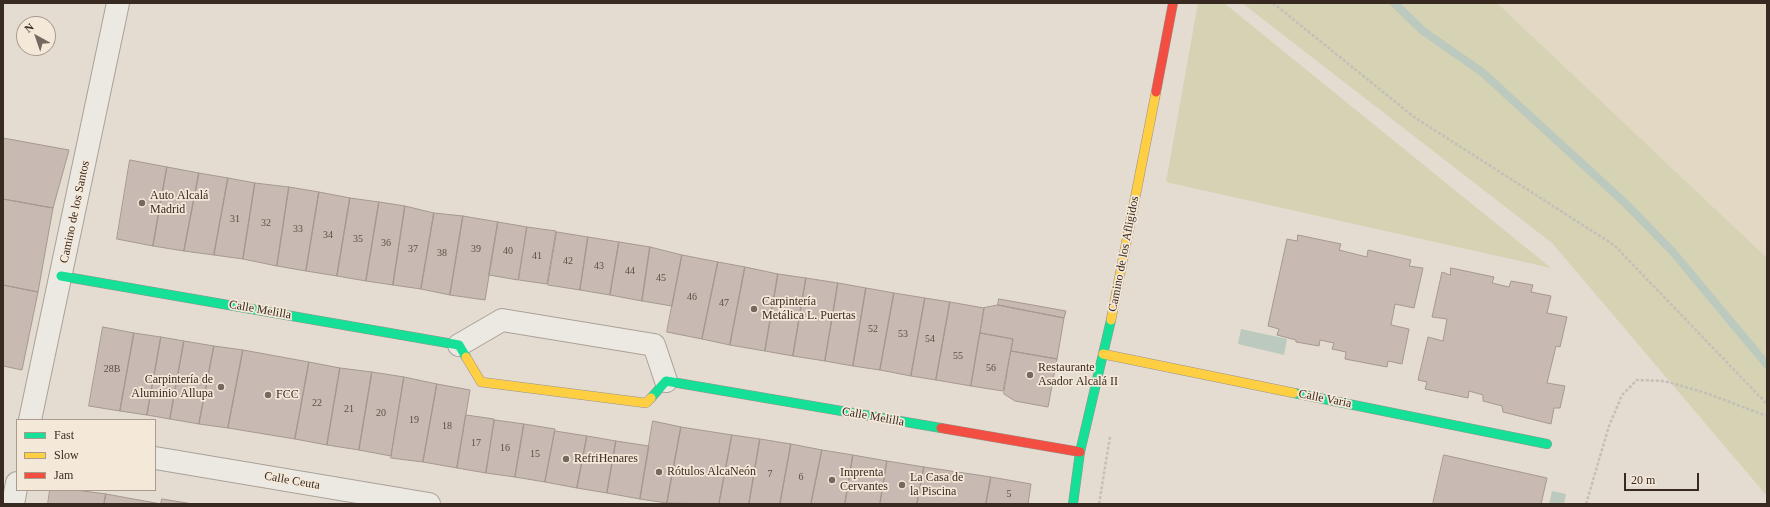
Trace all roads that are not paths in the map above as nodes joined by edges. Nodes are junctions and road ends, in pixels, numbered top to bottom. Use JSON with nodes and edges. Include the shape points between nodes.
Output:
{"nodes":[{"id":1,"x":118,"y":3,"type":"edge"},
{"id":2,"x":1173,"y":3,"type":"edge"},
{"id":3,"x":61,"y":276,"type":"junction"},
{"id":4,"x":459,"y":345,"type":"junction"},
{"id":5,"x":1103,"y":354,"type":"junction"},
{"id":6,"x":666,"y":380,"type":"junction"},
{"id":7,"x":30,"y":419,"type":"edge"},
{"id":8,"x":1547,"y":444,"type":"dead end"},
{"id":9,"x":1080,"y":452,"type":"junction"},
{"id":10,"x":156,"y":458,"type":"edge"},
{"id":11,"x":16,"y":488,"type":"edge"},
{"id":12,"x":13,"y":504,"type":"edge"},
{"id":13,"x":428,"y":504,"type":"edge"},
{"id":14,"x":1073,"y":504,"type":"edge"}],
"edges":[{"from":1,"to":3,"type":"street","name":"Camino de los Santos"},
{"from":2,"to":5,"type":"street","name":"Camino de los Afligidos","via":[[1116,300]]},
{"from":3,"to":4,"type":"street","name":"Calle Melilla"},
{"from":3,"to":7,"type":"street","name":"Camino de los Santos"},
{"from":4,"to":6,"type":"street","via":[[481,382],[646,403]]},
{"from":4,"to":6,"type":"street","via":[[502,320],[654,345]]},
{"from":5,"to":8,"type":"street","name":"Calle Varia"},
{"from":5,"to":9,"type":"street","name":"Camino de los Afligidos"},
{"from":6,"to":9,"type":"street","name":"Calle Melilla"},
{"from":9,"to":14,"type":"street","name":"Camino de los Afligidos"},
{"from":10,"to":13,"type":"street","name":"Calle Ceuta"},
{"from":11,"to":12,"type":"street"}]}
